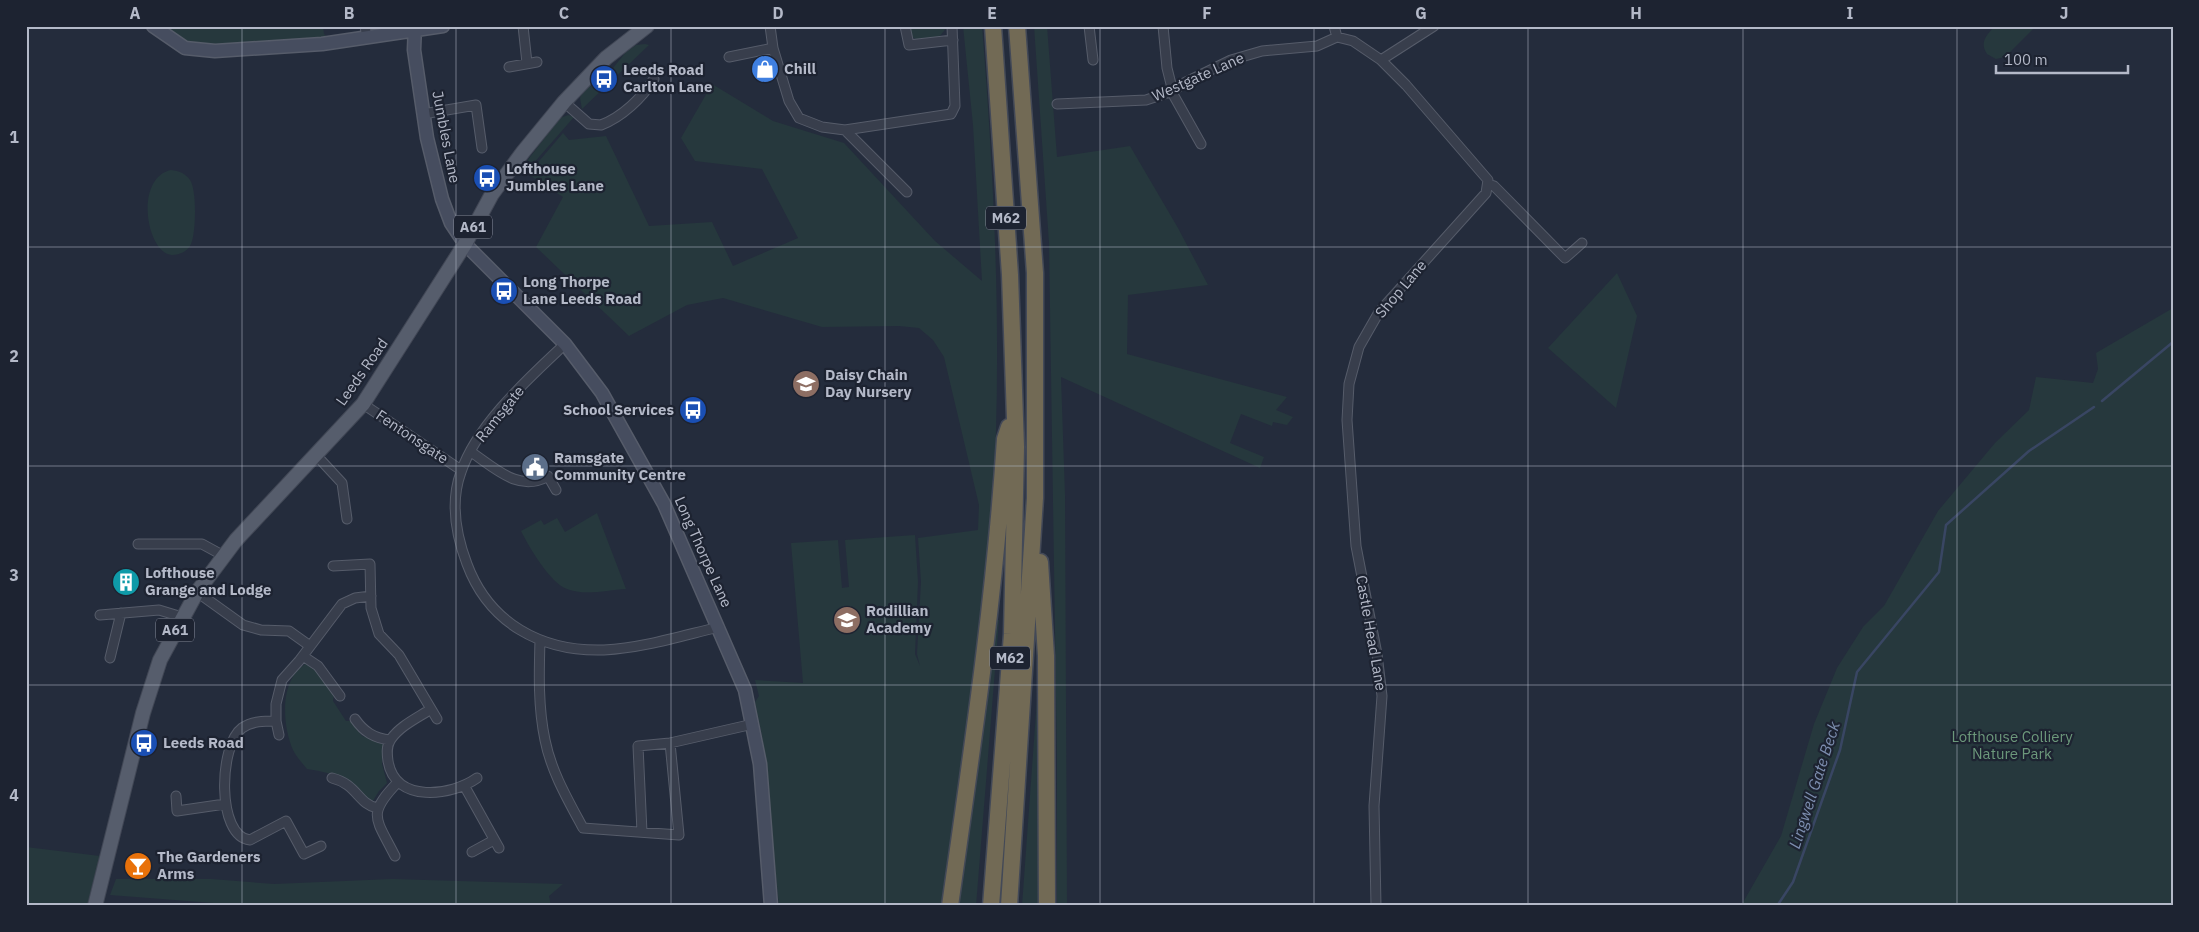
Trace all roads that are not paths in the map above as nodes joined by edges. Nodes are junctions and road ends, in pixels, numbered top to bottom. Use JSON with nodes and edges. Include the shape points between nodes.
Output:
{"nodes":[{"id":1,"x":153,"y":26,"type":"edge"},
{"id":2,"x":443,"y":26,"type":"edge"},
{"id":3,"x":523,"y":26,"type":"edge"},
{"id":4,"x":770,"y":26,"type":"edge"},
{"id":5,"x":905,"y":26,"type":"edge"},
{"id":6,"x":952,"y":26,"type":"edge"},
{"id":7,"x":993,"y":26,"type":"edge"},
{"id":8,"x":1017,"y":26,"type":"edge"},
{"id":9,"x":1089,"y":26,"type":"edge"},
{"id":10,"x":1162,"y":26,"type":"edge"},
{"id":11,"x":1334,"y":26,"type":"edge"},
{"id":12,"x":1434,"y":26,"type":"edge"},
{"id":13,"x":645,"y":27,"type":"edge"},
{"id":14,"x":415,"y":29,"type":"edge"},
{"id":15,"x":366,"y":32,"type":"edge"},
{"id":16,"x":1337,"y":37,"type":"junction"},
{"id":17,"x":953,"y":40,"type":"junction"},
{"id":18,"x":773,"y":48,"type":"junction"},
{"id":19,"x":729,"y":58,"type":"dead end"},
{"id":20,"x":1093,"y":60,"type":"dead end"},
{"id":21,"x":1380,"y":60,"type":"junction"},
{"id":22,"x":509,"y":67,"type":"dead end"},
{"id":23,"x":654,"y":79,"type":"dead end"},
{"id":24,"x":1173,"y":91,"type":"junction"},
{"id":25,"x":564,"y":102,"type":"junction"},
{"id":26,"x":1057,"y":104,"type":"dead end"},
{"id":27,"x":423,"y":114,"type":"junction"},
{"id":28,"x":845,"y":130,"type":"junction"},
{"id":29,"x":1201,"y":144,"type":"dead end"},
{"id":30,"x":482,"y":148,"type":"dead end"},
{"id":31,"x":1487,"y":180,"type":"junction"},
{"id":32,"x":907,"y":192,"type":"dead end"},
{"id":33,"x":1582,"y":243,"type":"dead end"},
{"id":34,"x":465,"y":244,"type":"junction"},
{"id":35,"x":565,"y":344,"type":"junction"},
{"id":36,"x":363,"y":404,"type":"junction"},
{"id":37,"x":1013,"y":410,"type":"junction"},
{"id":38,"x":1347,"y":420,"type":"joint"},
{"id":39,"x":471,"y":452,"type":"junction"},
{"id":40,"x":317,"y":456,"type":"junction"},
{"id":41,"x":461,"y":470,"type":"junction"},
{"id":42,"x":556,"y":490,"type":"dead end"},
{"id":43,"x":1035,"y":498,"type":"junction"},
{"id":44,"x":348,"y":519,"type":"dead end"},
{"id":45,"x":138,"y":544,"type":"dead end"},
{"id":46,"x":224,"y":556,"type":"junction"},
{"id":47,"x":333,"y":566,"type":"dead end"},
{"id":48,"x":197,"y":592,"type":"junction"},
{"id":49,"x":371,"y":596,"type":"junction"},
{"id":50,"x":121,"y":613,"type":"junction"},
{"id":51,"x":100,"y":615,"type":"dead end"},
{"id":52,"x":182,"y":618,"type":"junction"},
{"id":53,"x":718,"y":627,"type":"junction"},
{"id":54,"x":540,"y":640,"type":"junction"},
{"id":55,"x":310,"y":646,"type":"junction"},
{"id":56,"x":303,"y":656,"type":"junction"},
{"id":57,"x":110,"y":658,"type":"dead end"},
{"id":58,"x":340,"y":696,"type":"dead end"},
{"id":59,"x":431,"y":709,"type":"junction"},
{"id":60,"x":355,"y":719,"type":"dead end"},
{"id":61,"x":437,"y":720,"type":"dead end"},
{"id":62,"x":276,"y":721,"type":"junction"},
{"id":63,"x":753,"y":724,"type":"junction"},
{"id":64,"x":279,"y":735,"type":"dead end"},
{"id":65,"x":390,"y":740,"type":"junction"},
{"id":66,"x":670,"y":743,"type":"junction"},
{"id":67,"x":332,"y":778,"type":"dead end"},
{"id":68,"x":477,"y":778,"type":"dead end"},
{"id":69,"x":398,"y":782,"type":"junction"},
{"id":70,"x":465,"y":787,"type":"junction"},
{"id":71,"x":176,"y":796,"type":"dead end"},
{"id":72,"x":225,"y":804,"type":"junction"},
{"id":73,"x":377,"y":808,"type":"junction"},
{"id":74,"x":642,"y":832,"type":"junction"},
{"id":75,"x":321,"y":846,"type":"dead end"},
{"id":76,"x":472,"y":852,"type":"dead end"},
{"id":77,"x":395,"y":856,"type":"dead end"},
{"id":78,"x":95,"y":906,"type":"edge"},
{"id":79,"x":771,"y":906,"type":"edge"},
{"id":80,"x":950,"y":906,"type":"edge"},
{"id":81,"x":991,"y":906,"type":"edge"},
{"id":82,"x":1009,"y":906,"type":"edge"},
{"id":83,"x":1047,"y":906,"type":"edge"},
{"id":84,"x":1376,"y":906,"type":"edge"}],
"edges":[{"from":1,"to":15,"type":"main road","via":[[185,48],[201,51],[322,44]]},
{"from":2,"to":14,"type":"main road"},
{"from":3,"to":22,"type":"street","via":[[532,62]]},
{"from":4,"to":18,"type":"street"},
{"from":5,"to":17,"type":"street","via":[[909,45]]},
{"from":6,"to":17,"type":"street"},
{"from":7,"to":37,"type":"highway","number":"M62","via":[[1010,275]]},
{"from":8,"to":43,"type":"highway","number":"M62","via":[[1035,273]]},
{"from":9,"to":20,"type":"street"},
{"from":10,"to":24,"type":"street"},
{"from":11,"to":16,"type":"street"},
{"from":12,"to":21,"type":"street"},
{"from":13,"to":25,"type":"main road","name":"Leeds Road","number":"A61","via":[[606,58]]},
{"from":14,"to":15,"type":"main road"},
{"from":14,"to":27,"type":"main road","name":"Jumbles Lane","via":[[414,50]]},
{"from":16,"to":21,"type":"street","via":[[1353,41]]},
{"from":16,"to":24,"type":"street","name":"Westgate Lane","via":[[1317,46],[1262,51],[1231,60]]},
{"from":17,"to":28,"type":"street","via":[[953,112],[946,116]]},
{"from":18,"to":19,"type":"street"},
{"from":18,"to":28,"type":"street","via":[[789,102],[799,118],[822,127]]},
{"from":21,"to":31,"type":"street","via":[[1406,85]]},
{"from":23,"to":25,"type":"street","via":[[646,92],[601,125],[589,124]]},
{"from":24,"to":26,"type":"street","name":"Westgate Lane","via":[[1146,100]]},
{"from":24,"to":29,"type":"street"},
{"from":25,"to":34,"type":"main road","name":"Leeds Road","number":"A61","via":[[509,169]]},
{"from":27,"to":30,"type":"street","via":[[476,105]]},
{"from":27,"to":34,"type":"main road","name":"Jumbles Lane","via":[[442,199],[451,223]]},
{"from":28,"to":32,"type":"street"},
{"from":31,"to":33,"type":"street","via":[[1564,258]]},
{"from":31,"to":38,"type":"street","name":"Shop Lane","via":[[1486,193],[1379,312],[1359,347],[1349,384]]},
{"from":34,"to":35,"type":"main road","name":"Long Thorpe Lane"},
{"from":34,"to":36,"type":"main road","name":"Leeds Road","number":"A61"},
{"from":35,"to":39,"type":"street","name":"Ramsgate","via":[[495,417]]},
{"from":35,"to":53,"type":"main road","name":"Long Thorpe Lane","via":[[602,393],[655,486]]},
{"from":36,"to":40,"type":"main road","name":"Leeds Road","number":"A61"},
{"from":36,"to":41,"type":"street","name":"Fentonsgate"},
{"from":37,"to":80,"type":"highway","via":[[1005,439],[1000,526]]},
{"from":37,"to":81,"type":"highway","number":"M62","via":[[1016,447],[1012,634]]},
{"from":38,"to":84,"type":"street","name":"Castle Head Lane","via":[[1356,546],[1382,696],[1374,806]]},
{"from":39,"to":41,"type":"street","name":"Ramsgate"},
{"from":39,"to":42,"type":"street","via":[[518,482],[539,481],[548,476]]},
{"from":40,"to":44,"type":"street","via":[[342,483]]},
{"from":40,"to":46,"type":"main road","name":"Leeds Road","number":"A61","via":[[266,507]]},
{"from":41,"to":54,"type":"street","name":"Ramsgate","via":[[455,510],[459,538],[470,571],[492,609],[508,623]]},
{"from":43,"to":82,"type":"highway","number":"M62"},
{"from":43,"to":83,"type":"highway","number":"M62","via":[[1046,656]]},
{"from":45,"to":46,"type":"street","via":[[202,544]]},
{"from":46,"to":48,"type":"main road","name":"Leeds Road","number":"A61"},
{"from":47,"to":49,"type":"street","via":[[370,564]]},
{"from":48,"to":52,"type":"main road","name":"Leeds Road","number":"A61"},
{"from":48,"to":55,"type":"street","via":[[243,625],[261,630],[289,631]]},
{"from":49,"to":55,"type":"street","via":[[342,604]]},
{"from":49,"to":59,"type":"street","via":[[379,634],[400,655]]},
{"from":50,"to":51,"type":"street"},
{"from":50,"to":52,"type":"street","via":[[158,610]]},
{"from":50,"to":57,"type":"street"},
{"from":52,"to":78,"type":"main road","name":"Leeds Road","number":"A61","via":[[160,660],[143,713]]},
{"from":53,"to":54,"type":"street","name":"Ramsgate","via":[[654,643],[603,650]]},
{"from":53,"to":63,"type":"main road","name":"Long Thorpe Lane","via":[[745,690]]},
{"from":54,"to":74,"type":"street","via":[[539,688],[545,741],[560,785],[583,828]]},
{"from":55,"to":56,"type":"street"},
{"from":56,"to":58,"type":"street","via":[[318,666]]},
{"from":56,"to":62,"type":"street","via":[[282,680]]},
{"from":59,"to":61,"type":"street"},
{"from":59,"to":65,"type":"street","via":[[405,725]]},
{"from":60,"to":65,"type":"street","via":[[361,728],[376,738]]},
{"from":62,"to":64,"type":"street"},
{"from":62,"to":72,"type":"street","via":[[254,722],[234,736],[226,765]]},
{"from":63,"to":66,"type":"street"},
{"from":63,"to":79,"type":"main road","name":"Long Thorpe Lane","via":[[764,803]]},
{"from":65,"to":69,"type":"street","via":[[388,764]]},
{"from":66,"to":74,"type":"street","via":[[638,746]]},
{"from":66,"to":74,"type":"street","via":[[679,835]]},
{"from":67,"to":73,"type":"street","via":[[350,785],[364,803]]},
{"from":68,"to":70,"type":"street"},
{"from":69,"to":70,"type":"street","via":[[424,794]]},
{"from":69,"to":73,"type":"street"},
{"from":70,"to":76,"type":"street","via":[[496,844]]},
{"from":71,"to":72,"type":"street","via":[[177,811]]},
{"from":72,"to":75,"type":"street","via":[[239,836],[244,839],[250,840],[286,821],[304,854]]},
{"from":73,"to":77,"type":"street","via":[[378,821]]}]}
